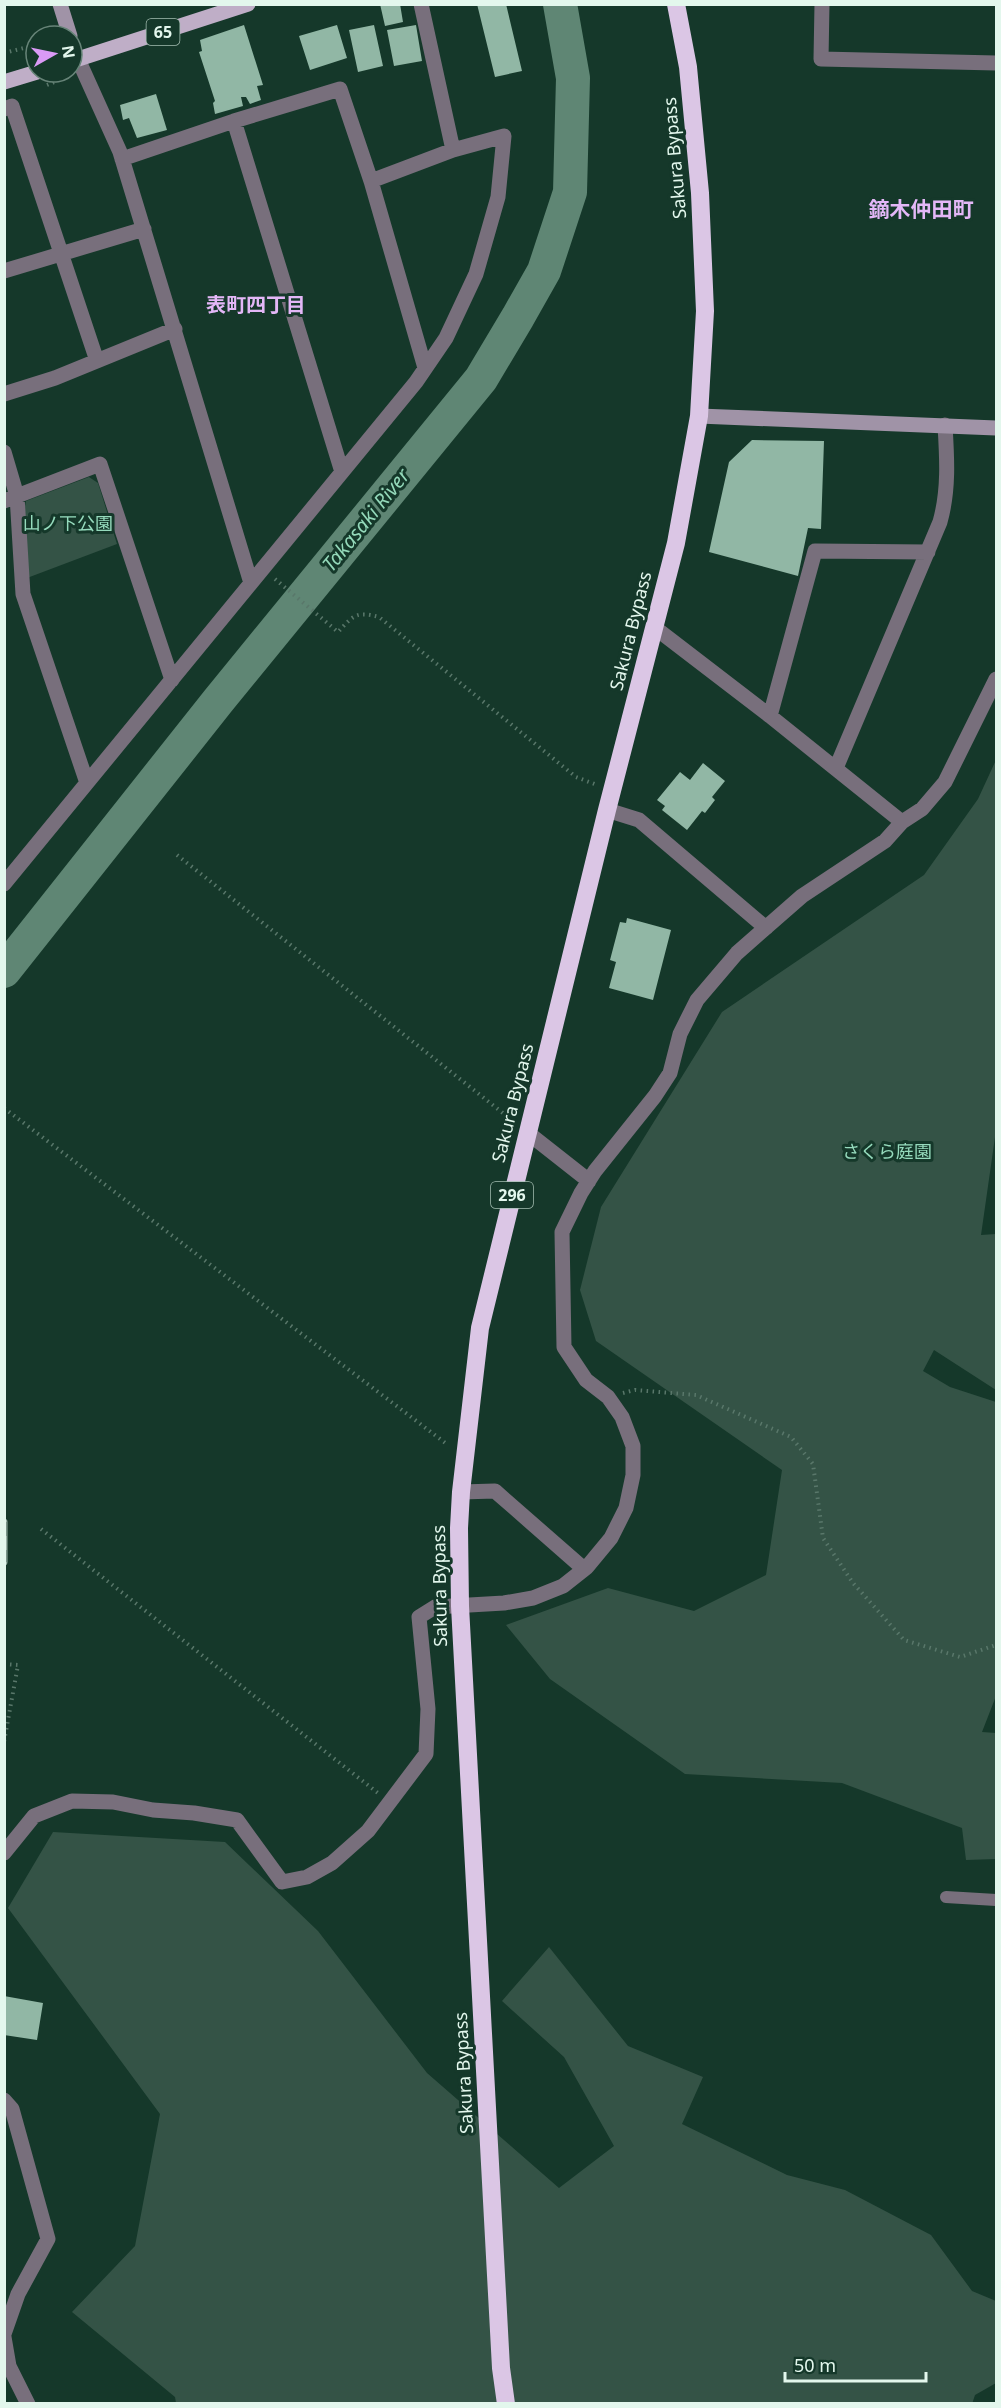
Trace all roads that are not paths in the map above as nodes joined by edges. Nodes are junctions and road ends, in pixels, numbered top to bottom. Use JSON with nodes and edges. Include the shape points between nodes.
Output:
{"nodes":[{"id":1,"x":60,"y":4,"type":"edge"},
{"id":2,"x":248,"y":4,"type":"edge"},
{"id":3,"x":421,"y":4,"type":"edge"},
{"id":4,"x":676,"y":4,"type":"edge"},
{"id":5,"x":822,"y":4,"type":"edge"},
{"id":6,"x":66,"y":24,"type":"edge"},
{"id":7,"x":84,"y":57,"type":"edge"},
{"id":8,"x":996,"y":63,"type":"edge"},
{"id":9,"x":24,"y":76,"type":"edge"},
{"id":10,"x":84,"y":79,"type":"edge"},
{"id":11,"x":4,"y":82,"type":"edge"},
{"id":12,"x":4,"y":109,"type":"edge"},
{"id":13,"x":234,"y":121,"type":"junction"},
{"id":14,"x":453,"y":150,"type":"junction"},
{"id":15,"x":122,"y":159,"type":"junction"},
{"id":16,"x":371,"y":181,"type":"junction"},
{"id":17,"x":144,"y":229,"type":"junction"},
{"id":18,"x":61,"y":254,"type":"junction"},
{"id":19,"x":4,"y":271,"type":"edge"},
{"id":20,"x":175,"y":328,"type":"junction"},
{"id":21,"x":97,"y":361,"type":"junction"},
{"id":22,"x":425,"y":368,"type":"junction"},
{"id":23,"x":4,"y":394,"type":"edge"},
{"id":24,"x":699,"y":416,"type":"junction"},
{"id":25,"x":945,"y":425,"type":"junction"},
{"id":26,"x":996,"y":428,"type":"edge"},
{"id":27,"x":4,"y":452,"type":"edge"},
{"id":28,"x":342,"y":472,"type":"junction"},
{"id":29,"x":11,"y":499,"type":"edge"},
{"id":30,"x":928,"y":552,"type":"junction"},
{"id":31,"x":251,"y":583,"type":"junction"},
{"id":32,"x":654,"y":627,"type":"junction"},
{"id":33,"x":996,"y":679,"type":"edge"},
{"id":34,"x":172,"y":680,"type":"junction"},
{"id":35,"x":770,"y":716,"type":"junction"},
{"id":36,"x":836,"y":768,"type":"junction"},
{"id":37,"x":87,"y":783,"type":"junction"},
{"id":38,"x":607,"y":810,"type":"junction"},
{"id":39,"x":902,"y":822,"type":"junction"},
{"id":40,"x":5,"y":882,"type":"edge"},
{"id":41,"x":766,"y":928,"type":"junction"},
{"id":42,"x":528,"y":1133,"type":"junction"},
{"id":43,"x":589,"y":1181,"type":"junction"},
{"id":44,"x":461,"y":1492,"type":"junction"},
{"id":45,"x":584,"y":1569,"type":"junction"},
{"id":46,"x":460,"y":1606,"type":"junction"},
{"id":47,"x":4,"y":1853,"type":"edge"},
{"id":48,"x":946,"y":1897,"type":"dead end"},
{"id":49,"x":996,"y":1900,"type":"edge"},
{"id":50,"x":4,"y":2100,"type":"edge"},
{"id":51,"x":4,"y":2335,"type":"edge"},
{"id":52,"x":28,"y":2403,"type":"edge"},
{"id":53,"x":506,"y":2403,"type":"edge"}],
"edges":[{"from":1,"to":6,"type":"street"},
{"from":2,"to":7,"type":"main road","number":"65"},
{"from":3,"to":14,"type":"street"},
{"from":4,"to":24,"type":"highway","name":"Sakura Bypass","number":"296","via":[[688,67],[700,193],[705,311]]},
{"from":5,"to":8,"type":"street","via":[[821,59]]},
{"from":9,"to":11,"type":"main road"},
{"from":10,"to":15,"type":"street"},
{"from":12,"to":18,"type":"street","via":[[12,106]]},
{"from":13,"to":15,"type":"street"},
{"from":13,"to":16,"type":"street","via":[[340,89]]},
{"from":13,"to":28,"type":"street"},
{"from":14,"to":16,"type":"street"},
{"from":14,"to":22,"type":"street","via":[[504,136],[498,197],[476,274],[446,338]]},
{"from":15,"to":17,"type":"street"},
{"from":16,"to":22,"type":"street"},
{"from":17,"to":18,"type":"street"},
{"from":17,"to":20,"type":"street"},
{"from":18,"to":19,"type":"street"},
{"from":18,"to":21,"type":"street"},
{"from":20,"to":21,"type":"street"},
{"from":20,"to":31,"type":"street"},
{"from":21,"to":23,"type":"street"},
{"from":22,"to":28,"type":"street"},
{"from":24,"to":25,"type":"street"},
{"from":24,"to":32,"type":"highway","name":"Sakura Bypass","number":"296","via":[[676,543]]},
{"from":25,"to":26,"type":"street"},
{"from":25,"to":30,"type":"street","via":[[944,507]]},
{"from":27,"to":29,"type":"street"},
{"from":28,"to":31,"type":"street"},
{"from":29,"to":34,"type":"street","via":[[100,464]]},
{"from":29,"to":37,"type":"street","via":[[23,594]]},
{"from":30,"to":35,"type":"street","via":[[816,551]]},
{"from":30,"to":36,"type":"street"},
{"from":31,"to":34,"type":"street"},
{"from":32,"to":35,"type":"street"},
{"from":32,"to":38,"type":"highway","name":"Sakura Bypass","number":"296"},
{"from":33,"to":39,"type":"street","via":[[945,782],[922,809]]},
{"from":34,"to":37,"type":"street"},
{"from":35,"to":36,"type":"street"},
{"from":36,"to":39,"type":"street"},
{"from":37,"to":40,"type":"street"},
{"from":38,"to":41,"type":"street","via":[[639,820]]},
{"from":38,"to":42,"type":"highway","name":"Sakura Bypass","number":"296"},
{"from":39,"to":41,"type":"street","via":[[885,841],[802,896]]},
{"from":41,"to":43,"type":"street","via":[[737,953],[697,1000],[680,1034],[670,1073]]},
{"from":42,"to":43,"type":"street"},
{"from":42,"to":44,"type":"highway","name":"Sakura Bypass","number":"296","via":[[480,1328]]},
{"from":43,"to":45,"type":"street","via":[[562,1232],[564,1347],[586,1380],[608,1397],[622,1417],[633,1446],[633,1475],[626,1508],[611,1538]]},
{"from":44,"to":45,"type":"street","via":[[495,1491]]},
{"from":44,"to":46,"type":"highway","name":"Sakura Bypass","number":"296"},
{"from":45,"to":46,"type":"street","via":[[563,1586],[533,1598]]},
{"from":46,"to":47,"type":"street","via":[[435,1607],[419,1617],[428,1709],[426,1754],[368,1831],[332,1863],[307,1877],[282,1882],[237,1820],[113,1802],[72,1802],[34,1816]]},
{"from":46,"to":53,"type":"highway","name":"Sakura Bypass","number":"296"},
{"from":48,"to":49,"type":"lane"},
{"from":50,"to":51,"type":"street","via":[[12,2109],[48,2239],[18,2294]]},
{"from":51,"to":52,"type":"street","via":[[9,2366]]}]}
